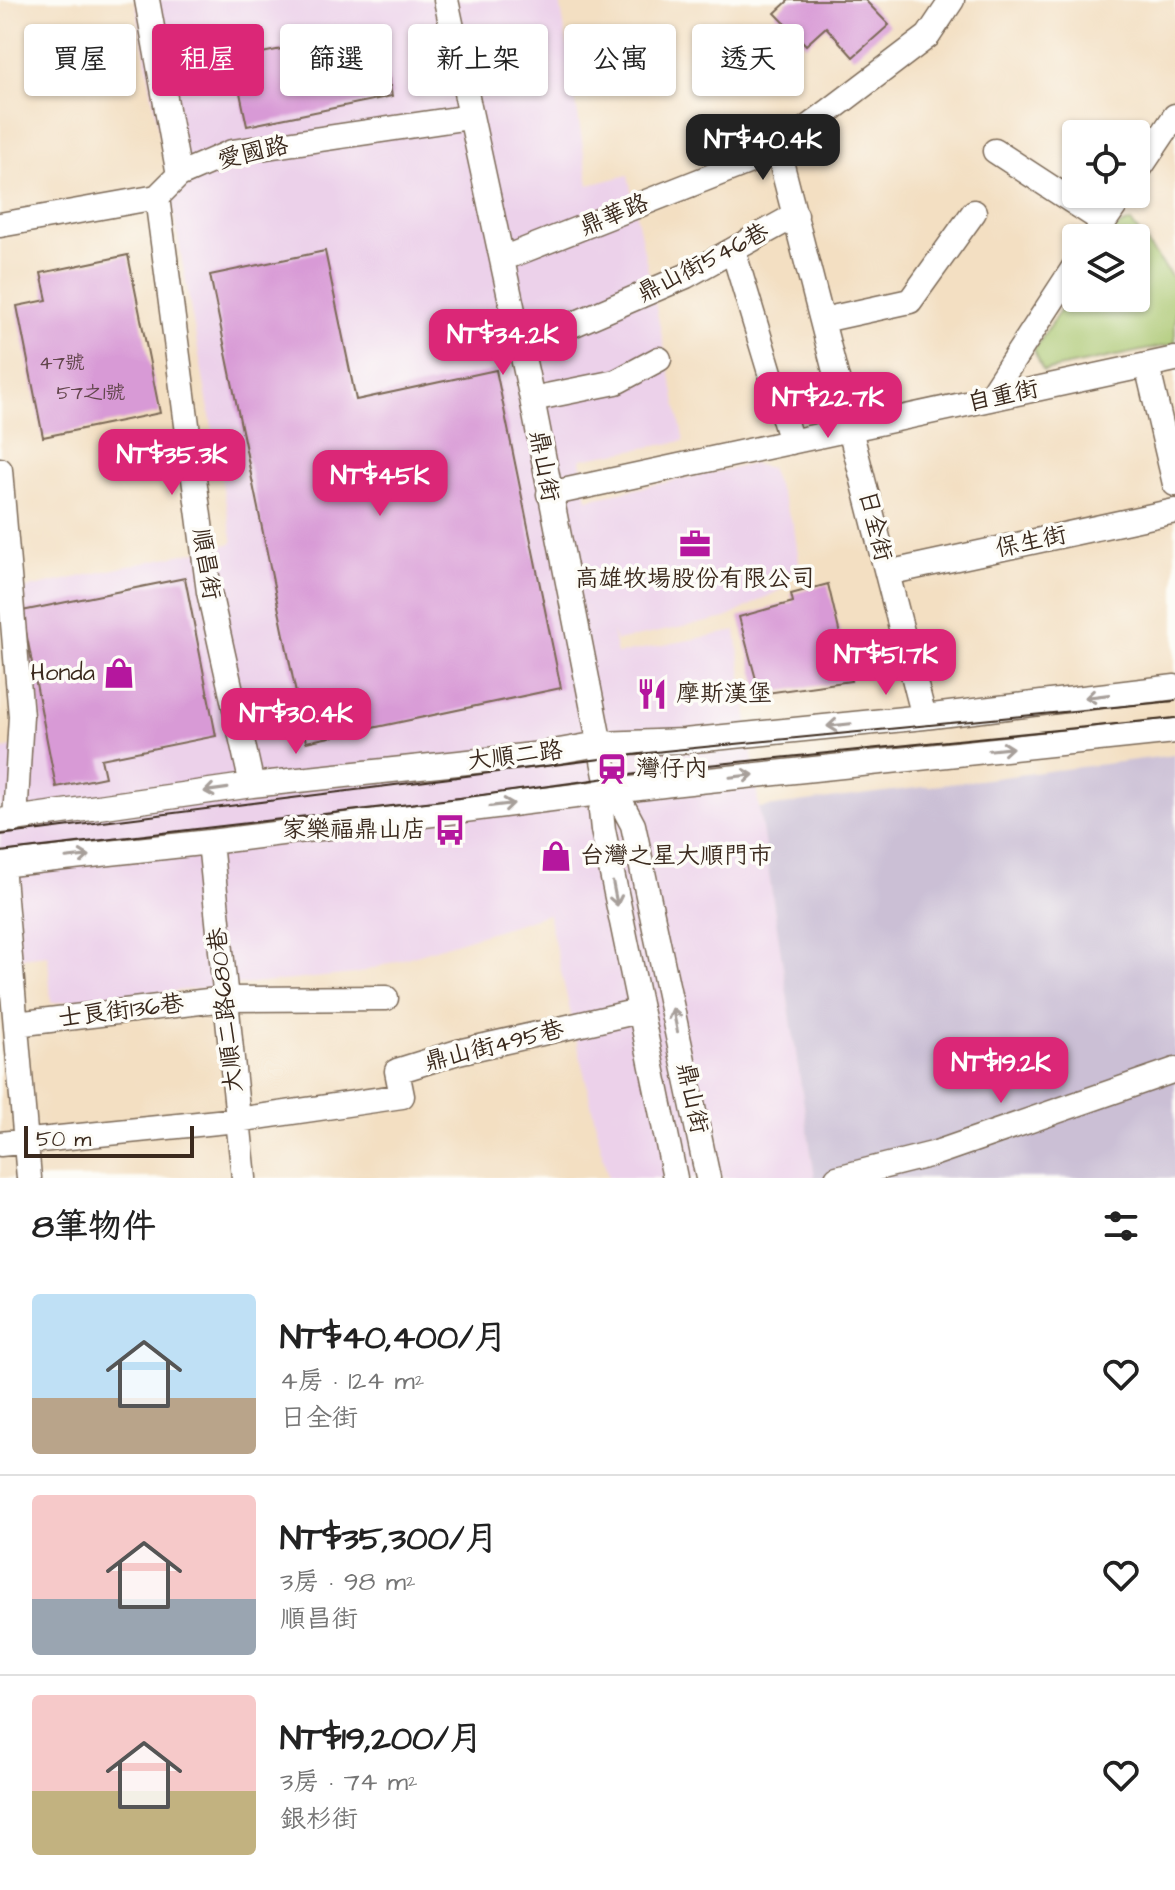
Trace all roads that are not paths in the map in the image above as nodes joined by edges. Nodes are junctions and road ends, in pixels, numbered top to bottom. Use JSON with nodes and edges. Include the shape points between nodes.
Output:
{"nodes":[{"id":1,"x":147,"y":0,"type":"edge"},
{"id":2,"x":952,"y":0,"type":"edge"},
{"id":3,"x":455,"y":2,"type":"edge"},
{"id":4,"x":1175,"y":116,"type":"edge"},
{"id":5,"x":470,"y":117,"type":"junction"},
{"id":6,"x":778,"y":150,"type":"junction"},
{"id":7,"x":995,"y":151,"type":"dead end"},
{"id":8,"x":1150,"y":153,"type":"edge"},
{"id":9,"x":179,"y":175,"type":"junction"},
{"id":10,"x":157,"y":197,"type":"junction"},
{"id":11,"x":974,"y":212,"type":"dead end"},
{"id":12,"x":796,"y":215,"type":"junction"},
{"id":13,"x":1090,"y":224,"type":"edge"},
{"id":14,"x":0,"y":225,"type":"edge"},
{"id":15,"x":733,"y":250,"type":"junction"},
{"id":16,"x":502,"y":259,"type":"junction"},
{"id":17,"x":1062,"y":285,"type":"edge"},
{"id":18,"x":823,"y":320,"type":"junction"},
{"id":19,"x":521,"y":347,"type":"junction"},
{"id":20,"x":659,"y":359,"type":"dead end"},
{"id":21,"x":1175,"y":359,"type":"edge"},
{"id":22,"x":1147,"y":365,"type":"junction"},
{"id":23,"x":532,"y":399,"type":"junction"},
{"id":24,"x":988,"y":399,"type":"junction"},
{"id":25,"x":850,"y":429,"type":"junction"},
{"id":26,"x":791,"y":442,"type":"junction"},
{"id":27,"x":0,"y":470,"type":"edge"},
{"id":28,"x":1175,"y":484,"type":"edge"},
{"id":29,"x":549,"y":494,"type":"junction"},
{"id":30,"x":1175,"y":511,"type":"edge"},
{"id":31,"x":887,"y":573,"type":"junction"},
{"id":32,"x":1175,"y":687,"type":"edge"},
{"id":33,"x":924,"y":717,"type":"junction"},
{"id":34,"x":1175,"y":731,"type":"edge"},
{"id":35,"x":599,"y":744,"type":"junction"},
{"id":36,"x":252,"y":785,"type":"junction"},
{"id":37,"x":609,"y":791,"type":"junction"},
{"id":38,"x":8,"y":820,"type":"edge"},
{"id":39,"x":210,"y":842,"type":"junction"},
{"id":40,"x":1,"y":865,"type":"edge"},
{"id":41,"x":6,"y":971,"type":"edge"},
{"id":42,"x":386,"y":998,"type":"dead end"},
{"id":43,"x":225,"y":999,"type":"junction"},
{"id":44,"x":639,"y":1011,"type":"junction"},
{"id":45,"x":16,"y":1024,"type":"junction"},
{"id":46,"x":1175,"y":1070,"type":"edge"},
{"id":47,"x":237,"y":1120,"type":"junction"},
{"id":48,"x":12,"y":1142,"type":"edge"},
{"id":49,"x":29,"y":1178,"type":"edge"},
{"id":50,"x":244,"y":1178,"type":"edge"},
{"id":51,"x":675,"y":1178,"type":"edge"},
{"id":52,"x":708,"y":1178,"type":"edge"},
{"id":53,"x":837,"y":1178,"type":"edge"}],
"edges":[{"from":1,"to":9,"type":"street"},
{"from":2,"to":6,"type":"street","name":"鼎華路","via":[[928,36]]},
{"from":3,"to":5,"type":"street","name":"鼎山街"},
{"from":4,"to":8,"type":"street"},
{"from":5,"to":9,"type":"street","name":"愛國路","via":[[232,152]]},
{"from":5,"to":16,"type":"street","name":"鼎山街"},
{"from":6,"to":12,"type":"street","name":"日全街"},
{"from":6,"to":16,"type":"street","name":"鼎華路"},
{"from":7,"to":13,"type":"street"},
{"from":9,"to":10,"type":"street","name":"愛國路"},
{"from":10,"to":14,"type":"street"},
{"from":10,"to":36,"type":"street","name":"順昌街","via":[[209,592]]},
{"from":11,"to":18,"type":"street","via":[[910,301]]},
{"from":12,"to":15,"type":"street","name":"鼎山街546巷"},
{"from":12,"to":18,"type":"street","name":"日全街"},
{"from":15,"to":19,"type":"street","name":"鼎山街546巷","via":[[686,276]]},
{"from":15,"to":26,"type":"street"},
{"from":16,"to":19,"type":"street","name":"鼎山街"},
{"from":17,"to":24,"type":"street"},
{"from":18,"to":25,"type":"street","name":"日全街"},
{"from":19,"to":23,"type":"street","name":"鼎山街"},
{"from":20,"to":23,"type":"street","via":[[616,382]]},
{"from":21,"to":22,"type":"street","name":"自重街"},
{"from":22,"to":24,"type":"street","name":"自重街"},
{"from":22,"to":28,"type":"street"},
{"from":23,"to":29,"type":"street","name":"鼎山街"},
{"from":24,"to":25,"type":"street","name":"自重街"},
{"from":25,"to":26,"type":"street","name":"自重街"},
{"from":25,"to":31,"type":"street","name":"日全街"},
{"from":26,"to":29,"type":"street","name":"自重街"},
{"from":27,"to":38,"type":"street","via":[[21,716]]},
{"from":29,"to":35,"type":"street","name":"鼎山街"},
{"from":30,"to":31,"type":"street","name":"保生街"},
{"from":31,"to":33,"type":"street","name":"日全街"},
{"from":32,"to":33,"type":"street","name":"大順二路","one_way":true},
{"from":33,"to":35,"type":"street","name":"大順二路","one_way":true,"via":[[684,741]]},
{"from":37,"to":34,"type":"street","name":"大順二路","one_way":true},
{"from":35,"to":36,"type":"street","name":"大順二路"},
{"from":35,"to":37,"type":"street","name":"鼎山街"},
{"from":36,"to":38,"type":"street","name":"大順二路","one_way":true},
{"from":39,"to":37,"type":"street","name":"大順二路","one_way":true},
{"from":37,"to":44,"type":"street","name":"鼎山街","one_way":true,"via":[[601,811],[603,830]]},
{"from":52,"to":37,"type":"street","name":"鼎山街","one_way":true,"via":[[633,825]]},
{"from":40,"to":39,"type":"street","name":"大順二路","one_way":true},
{"from":39,"to":43,"type":"street","name":"大順二路680巷"},
{"from":40,"to":41,"type":"street"},
{"from":41,"to":45,"type":"street"},
{"from":42,"to":43,"type":"street","name":"士良街136巷"},
{"from":43,"to":45,"type":"street","name":"士良街136巷"},
{"from":43,"to":47,"type":"street","name":"大順二路680巷"},
{"from":44,"to":47,"type":"street","name":"鼎山街495巷","via":[[397,1071],[402,1096]]},
{"from":44,"to":51,"type":"street","name":"鼎山街"},
{"from":45,"to":48,"type":"street"},
{"from":46,"to":53,"type":"street","via":[[933,1154]]},
{"from":47,"to":48,"type":"street"},
{"from":47,"to":50,"type":"street","name":"大順二路680巷"},
{"from":48,"to":49,"type":"street"}]}
